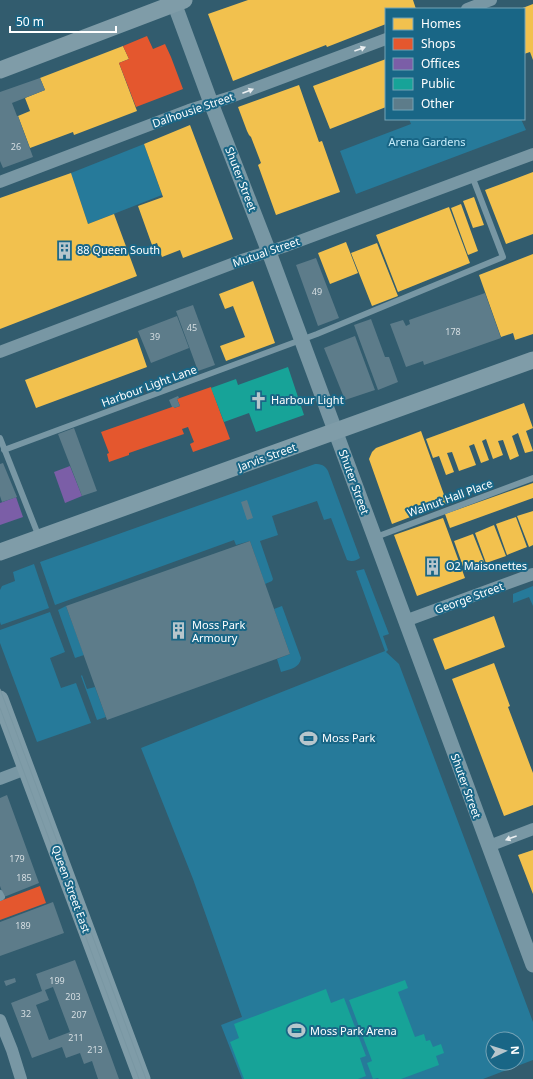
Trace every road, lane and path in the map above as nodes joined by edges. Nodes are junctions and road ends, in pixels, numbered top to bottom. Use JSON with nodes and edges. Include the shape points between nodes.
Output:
{"nodes":[{"id":1,"x":491,"y":0,"type":"edge"},
{"id":2,"x":177,"y":1,"type":"edge"},
{"id":3,"x":470,"y":8,"type":"edge"},
{"id":4,"x":385,"y":39,"type":"edge"},
{"id":5,"x":0,"y":70,"type":"edge"},
{"id":6,"x":211,"y":103,"type":"junction"},
{"id":7,"x":533,"y":154,"type":"edge"},
{"id":8,"x":472,"y":176,"type":"junction"},
{"id":9,"x":0,"y":182,"type":"edge"},
{"id":10,"x":268,"y":252,"type":"junction"},
{"id":11,"x":301,"y":340,"type":"junction"},
{"id":12,"x":0,"y":352,"type":"edge"},
{"id":13,"x":533,"y":360,"type":"edge"},
{"id":14,"x":335,"y":432,"type":"junction"},
{"id":15,"x":0,"y":438,"type":"edge"},
{"id":16,"x":4,"y":450,"type":"junction"},
{"id":17,"x":533,"y":478,"type":"edge"},
{"id":18,"x":40,"y":538,"type":"junction"},
{"id":19,"x":374,"y":538,"type":"junction"},
{"id":20,"x":0,"y":552,"type":"edge"},
{"id":21,"x":533,"y":574,"type":"edge"},
{"id":22,"x":405,"y":621,"type":"junction"},
{"id":23,"x":0,"y":699,"type":"edge"},
{"id":24,"x":26,"y":769,"type":"junction"},
{"id":25,"x":0,"y":778,"type":"edge"},
{"id":26,"x":533,"y":829,"type":"edge"},
{"id":27,"x":489,"y":846,"type":"junction"},
{"id":28,"x":0,"y":893,"type":"edge"},
{"id":29,"x":0,"y":898,"type":"edge"},
{"id":30,"x":533,"y":965,"type":"edge"},
{"id":31,"x":0,"y":1020,"type":"edge"},
{"id":32,"x":21,"y":1079,"type":"edge"},
{"id":33,"x":142,"y":1079,"type":"edge"}],
"edges":[{"from":1,"to":3,"type":"street"},
{"from":2,"to":5,"type":"main road"},
{"from":2,"to":6,"type":"street","name":"Shuter Street"},
{"from":6,"to":4,"type":"street","name":"Dalhousie Street","one_way":true},
{"from":6,"to":9,"type":"street","name":"Dalhousie Street"},
{"from":6,"to":10,"type":"street","name":"Shuter Street"},
{"from":7,"to":8,"type":"street","name":"Mutual Street"},
{"from":8,"to":10,"type":"street","name":"Mutual Street"},
{"from":8,"to":11,"type":"lane","name":"Harbour Light Lane","via":[[503,257]]},
{"from":10,"to":11,"type":"street","name":"Shuter Street"},
{"from":10,"to":12,"type":"street","name":"Mutual Street"},
{"from":11,"to":14,"type":"street","name":"Shuter Street"},
{"from":11,"to":16,"type":"lane","name":"Harbour Light Lane"},
{"from":13,"to":14,"type":"main road","name":"Jarvis Street"},
{"from":14,"to":18,"type":"main road","name":"Jarvis Street"},
{"from":14,"to":19,"type":"street","name":"Shuter Street"},
{"from":15,"to":16,"type":"lane"},
{"from":16,"to":18,"type":"lane"},
{"from":17,"to":19,"type":"lane","name":"Walnut Hall Place"},
{"from":18,"to":20,"type":"main road","name":"Jarvis Street"},
{"from":19,"to":22,"type":"street","name":"Shuter Street"},
{"from":21,"to":22,"type":"street","name":"George Street"},
{"from":22,"to":27,"type":"street","name":"Shuter Street"},
{"from":23,"to":24,"type":"main road","name":"Queen Street East"},
{"from":24,"to":25,"type":"street"},
{"from":24,"to":33,"type":"main road","name":"Queen Street East"},
{"from":26,"to":27,"type":"street","one_way":true},
{"from":27,"to":30,"type":"street","name":"Shuter Street"},
{"from":28,"to":29,"type":"lane"},
{"from":31,"to":32,"type":"street"}]}
